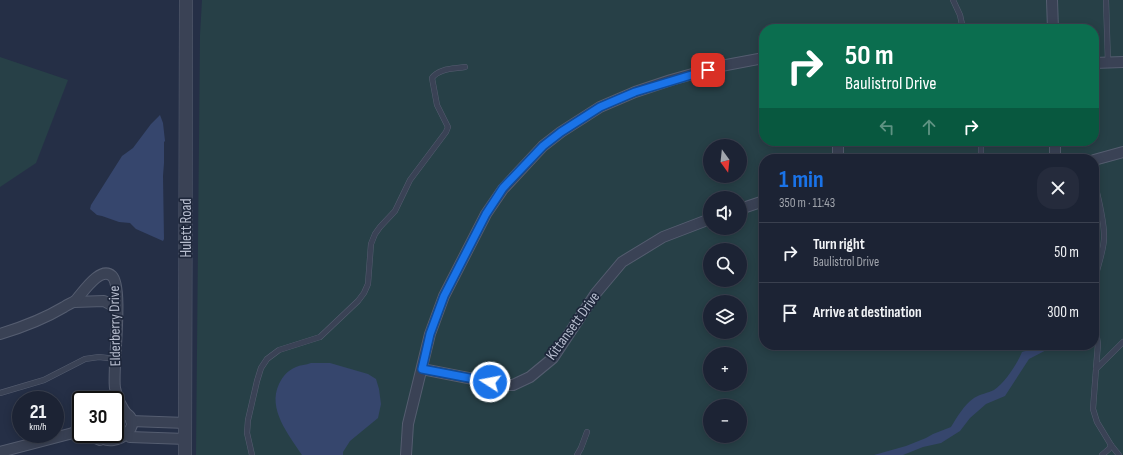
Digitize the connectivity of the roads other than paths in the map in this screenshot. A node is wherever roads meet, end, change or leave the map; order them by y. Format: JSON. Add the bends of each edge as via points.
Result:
{"nodes":[{"id":1,"x":186,"y":0,"type":"edge"},
{"id":2,"x":953,"y":0,"type":"edge"},
{"id":3,"x":1052,"y":0,"type":"edge"},
{"id":4,"x":1106,"y":0,"type":"edge"},
{"id":5,"x":962,"y":24,"type":"edge"},
{"id":6,"x":1053,"y":24,"type":"edge"},
{"id":7,"x":759,"y":59,"type":"edge"},
{"id":8,"x":1123,"y":62,"type":"edge"},
{"id":9,"x":1099,"y":63,"type":"edge"},
{"id":10,"x":1108,"y":63,"type":"junction"},
{"id":11,"x":465,"y":67,"type":"dead end"},
{"id":12,"x":1123,"y":152,"type":"edge"},
{"id":13,"x":1099,"y":159,"type":"edge"},
{"id":14,"x":759,"y":203,"type":"edge"},
{"id":15,"x":747,"y":207,"type":"edge"},
{"id":16,"x":1099,"y":208,"type":"edge"},
{"id":17,"x":703,"y":222,"type":"edge"},
{"id":18,"x":1099,"y":262,"type":"edge"},
{"id":19,"x":74,"y":302,"type":"junction"},
{"id":20,"x":117,"y":308,"type":"junction"},
{"id":21,"x":0,"y":334,"type":"edge"},
{"id":22,"x":1123,"y":342,"type":"edge"},
{"id":23,"x":1098,"y":350,"type":"edge"},
{"id":24,"x":116,"y":359,"type":"junction"},
{"id":25,"x":422,"y":369,"type":"junction"},
{"id":26,"x":1096,"y":369,"type":"junction"},
{"id":27,"x":115,"y":388,"type":"junction"},
{"id":28,"x":114,"y":391,"type":"edge"},
{"id":29,"x":0,"y":393,"type":"edge"},
{"id":30,"x":124,"y":412,"type":"edge"},
{"id":31,"x":129,"y":419,"type":"junction"},
{"id":32,"x":186,"y":423,"type":"junction"},
{"id":33,"x":72,"y":432,"type":"edge"},
{"id":34,"x":587,"y":432,"type":"dead end"},
{"id":35,"x":130,"y":437,"type":"junction"},
{"id":36,"x":186,"y":439,"type":"junction"},
{"id":37,"x":104,"y":443,"type":"edge"},
{"id":38,"x":1111,"y":445,"type":"junction"},
{"id":39,"x":0,"y":452,"type":"edge"},
{"id":40,"x":185,"y":455,"type":"edge"},
{"id":41,"x":252,"y":455,"type":"edge"},
{"id":42,"x":406,"y":455,"type":"edge"},
{"id":43,"x":577,"y":455,"type":"edge"},
{"id":44,"x":1102,"y":455,"type":"edge"},
{"id":45,"x":1119,"y":455,"type":"edge"}],
"edges":[{"from":1,"to":32,"type":"street","name":"Hulett Road"},
{"from":2,"to":5,"type":"lane"},
{"from":3,"to":6,"type":"street"},
{"from":4,"to":10,"type":"lane"},
{"from":7,"to":25,"type":"street","via":[[721,66],[635,92],[600,107],[543,146],[503,188],[486,214],[444,296],[430,334]]},
{"from":8,"to":10,"type":"street"},
{"from":9,"to":10,"type":"street"},
{"from":11,"to":41,"type":"lane","via":[[441,71],[432,78],[437,105],[448,127],[410,180],[395,211],[375,234],[370,254],[368,284],[364,293],[320,337],[279,350],[261,368],[248,420],[247,433]]},
{"from":12,"to":13,"type":"street"},
{"from":14,"to":15,"type":"street"},
{"from":16,"to":18,"type":"lane","via":[[1104,237]]},
{"from":17,"to":25,"type":"street","name":"Kittansett Drive","via":[[664,237],[622,262],[596,293],[553,358],[530,377],[504,385]]},
{"from":19,"to":20,"type":"street","via":[[104,301]]},
{"from":19,"to":20,"type":"street","name":"Elderberry Drive","via":[[86,287],[100,276],[108,274],[115,281]]},
{"from":19,"to":21,"type":"street","name":"Elderberry Drive","via":[[27,326]]},
{"from":20,"to":24,"type":"street","name":"Elderberry Drive"},
{"from":22,"to":26,"type":"lane"},
{"from":23,"to":26,"type":"lane"},
{"from":24,"to":27,"type":"street","name":"Elderberry Drive"},
{"from":24,"to":29,"type":"lane","via":[[85,359],[44,380]]},
{"from":25,"to":42,"type":"street","via":[[408,424]]},
{"from":26,"to":38,"type":"lane","via":[[1093,409],[1097,422]]},
{"from":27,"to":28,"type":"street","name":"Elderberry Drive"},
{"from":27,"to":31,"type":"street","name":"Elderberry Drive"},
{"from":30,"to":31,"type":"street"},
{"from":31,"to":32,"type":"street"},
{"from":31,"to":35,"type":"street","via":[[132,432]]},
{"from":32,"to":36,"type":"street","name":"Hulett Road"},
{"from":33,"to":39,"type":"street"},
{"from":34,"to":43,"type":"lane"},
{"from":35,"to":36,"type":"street"},
{"from":35,"to":37,"type":"street","via":[[120,447]]},
{"from":36,"to":40,"type":"street","name":"Hulett Road"},
{"from":38,"to":44,"type":"lane"},
{"from":38,"to":45,"type":"lane"}]}
